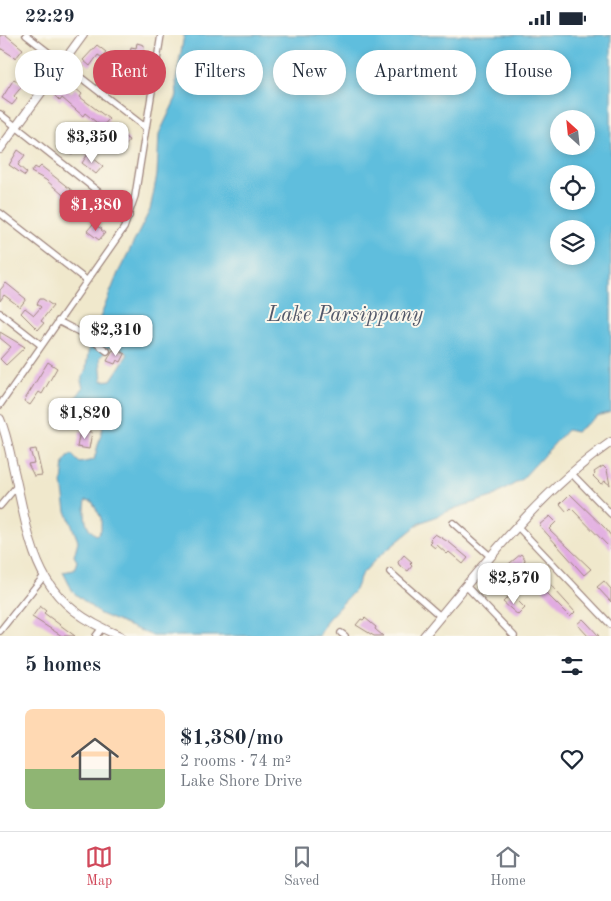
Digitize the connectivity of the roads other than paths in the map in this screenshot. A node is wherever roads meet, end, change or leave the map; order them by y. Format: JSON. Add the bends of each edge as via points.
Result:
{"nodes":[{"id":1,"x":26,"y":35,"type":"edge"},
{"id":2,"x":84,"y":35,"type":"edge"},
{"id":3,"x":161,"y":35,"type":"edge"},
{"id":4,"x":45,"y":50,"type":"edge"},
{"id":5,"x":72,"y":50,"type":"edge"},
{"id":6,"x":83,"y":79,"type":"edge"},
{"id":7,"x":39,"y":95,"type":"edge"},
{"id":8,"x":0,"y":114,"type":"edge"},
{"id":9,"x":16,"y":126,"type":"junction"},
{"id":10,"x":146,"y":128,"type":"junction"},
{"id":11,"x":0,"y":149,"type":"edge"},
{"id":12,"x":0,"y":213,"type":"edge"},
{"id":13,"x":129,"y":216,"type":"junction"},
{"id":14,"x":86,"y":280,"type":"junction"},
{"id":15,"x":0,"y":313,"type":"edge"},
{"id":16,"x":58,"y":321,"type":"junction"},
{"id":17,"x":41,"y":345,"type":"junction"},
{"id":18,"x":107,"y":351,"type":"dead end"},
{"id":19,"x":0,"y":405,"type":"edge"},
{"id":20,"x":0,"y":419,"type":"edge"},
{"id":21,"x":611,"y":442,"type":"edge"},
{"id":22,"x":571,"y":473,"type":"junction"},
{"id":23,"x":18,"y":486,"type":"junction"},
{"id":24,"x":0,"y":506,"type":"edge"},
{"id":25,"x":611,"y":514,"type":"edge"},
{"id":26,"x":453,"y":523,"type":"dead end"},
{"id":27,"x":517,"y":526,"type":"junction"},
{"id":28,"x":491,"y":557,"type":"junction"},
{"id":29,"x":390,"y":572,"type":"dead end"},
{"id":30,"x":44,"y":576,"type":"junction"},
{"id":31,"x":466,"y":586,"type":"junction"},
{"id":32,"x":440,"y":616,"type":"junction"},
{"id":33,"x":611,"y":625,"type":"edge"},
{"id":34,"x":102,"y":628,"type":"junction"},
{"id":35,"x":0,"y":631,"type":"edge"},
{"id":36,"x":96,"y":636,"type":"edge"},
{"id":37,"x":120,"y":636,"type":"edge"},
{"id":38,"x":424,"y":636,"type":"edge"},
{"id":39,"x":514,"y":636,"type":"edge"}],
"edges":[{"from":1,"to":4,"type":"street"},
{"from":2,"to":5,"type":"street"},
{"from":3,"to":10,"type":"street"},
{"from":6,"to":10,"type":"street"},
{"from":7,"to":9,"type":"street"},
{"from":8,"to":9,"type":"street"},
{"from":9,"to":11,"type":"street"},
{"from":9,"to":13,"type":"street"},
{"from":10,"to":13,"type":"street"},
{"from":12,"to":14,"type":"street"},
{"from":13,"to":14,"type":"street"},
{"from":14,"to":16,"type":"street"},
{"from":15,"to":17,"type":"street"},
{"from":16,"to":17,"type":"street"},
{"from":16,"to":18,"type":"street","via":[[86,335]]},
{"from":17,"to":19,"type":"street"},
{"from":20,"to":23,"type":"street"},
{"from":21,"to":22,"type":"street"},
{"from":22,"to":25,"type":"street"},
{"from":22,"to":27,"type":"street"},
{"from":23,"to":24,"type":"street"},
{"from":23,"to":30,"type":"street","via":[[34,553]]},
{"from":26,"to":28,"type":"street"},
{"from":27,"to":28,"type":"street"},
{"from":27,"to":33,"type":"street"},
{"from":28,"to":31,"type":"street"},
{"from":29,"to":32,"type":"street"},
{"from":30,"to":34,"type":"street","via":[[68,607]]},
{"from":30,"to":35,"type":"street"},
{"from":31,"to":32,"type":"street"},
{"from":31,"to":39,"type":"street"},
{"from":32,"to":38,"type":"street"},
{"from":34,"to":36,"type":"street"},
{"from":34,"to":37,"type":"street"}]}
